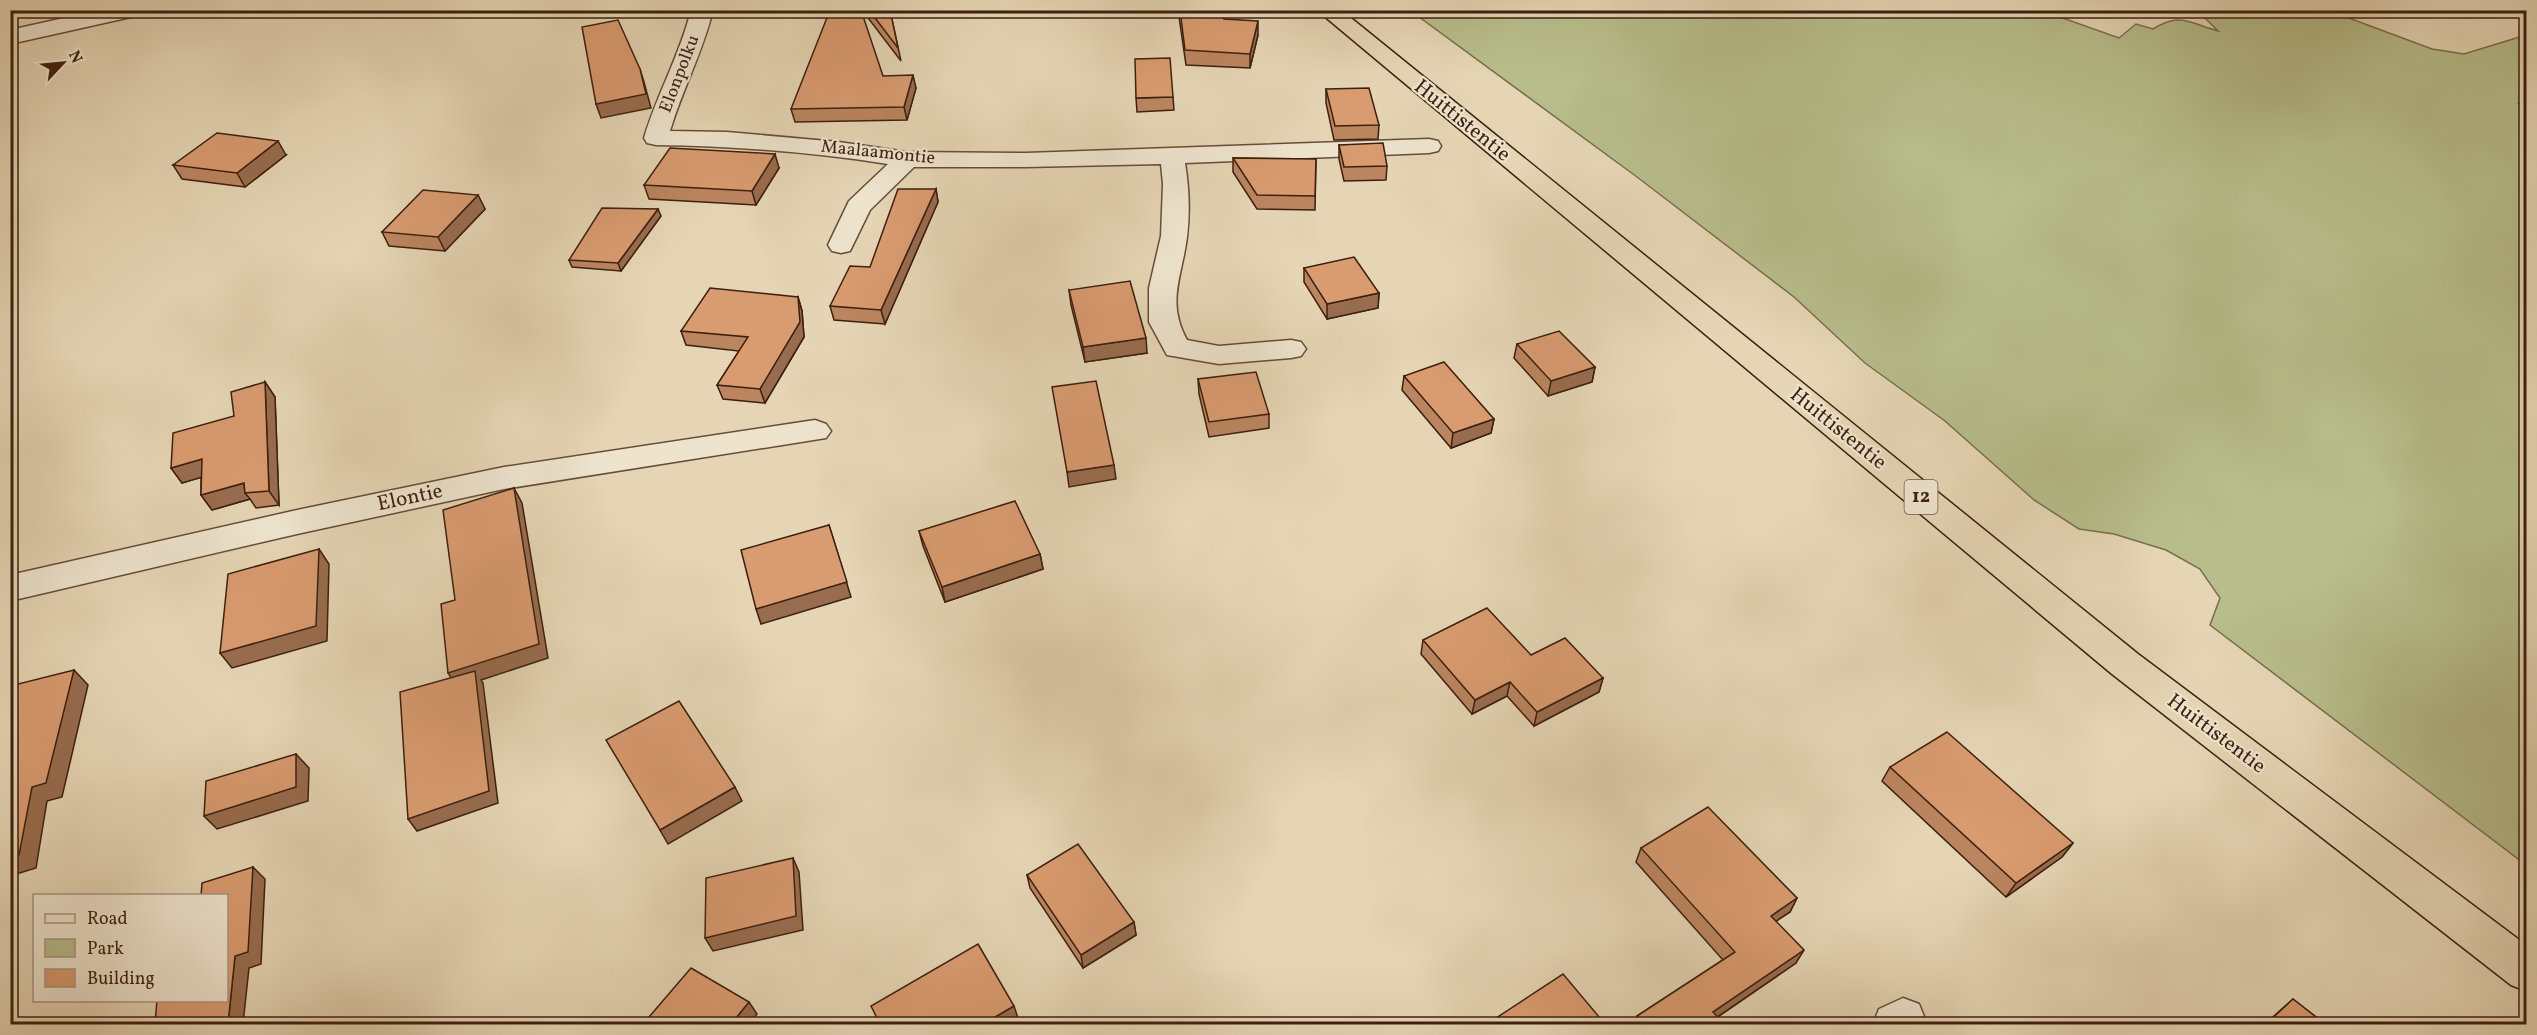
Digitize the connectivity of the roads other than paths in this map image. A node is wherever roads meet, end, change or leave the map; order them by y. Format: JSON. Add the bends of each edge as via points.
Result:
{"nodes":[{"id":1,"x":132,"y":10,"type":"edge"},
{"id":2,"x":702,"y":10,"type":"edge"},
{"id":3,"x":1327,"y":10,"type":"edge"},
{"id":4,"x":10,"y":37,"type":"edge"},
{"id":5,"x":656,"y":138,"type":"joint"},
{"id":6,"x":1429,"y":146,"type":"dead end"},
{"id":7,"x":1172,"y":156,"type":"junction"},
{"id":8,"x":907,"y":159,"type":"junction"},
{"id":9,"x":841,"y":245,"type":"dead end"},
{"id":10,"x":1291,"y":349,"type":"dead end"},
{"id":11,"x":814,"y":431,"type":"dead end"},
{"id":12,"x":10,"y":588,"type":"edge"},
{"id":13,"x":2526,"y":971,"type":"edge"}],
"edges":[{"from":1,"to":4,"type":"street"},
{"from":2,"to":5,"type":"street","name":"Elonpolku","via":[[695,39],[667,101]]},
{"from":3,"to":13,"type":"highway","name":"Huittistentie","number":"12","via":[[2125,664]]},
{"from":5,"to":8,"type":"street","name":"Maalaamontie","via":[[727,139]]},
{"from":6,"to":7,"type":"street","name":"Maalaamontie"},
{"from":7,"to":8,"type":"street","name":"Maalaamontie"},
{"from":7,"to":10,"type":"street","via":[[1176,184],[1174,236],[1163,288],[1163,322],[1177,348],[1219,356]]},
{"from":8,"to":9,"type":"street","via":[[858,207]]},
{"from":11,"to":12,"type":"street","name":"Elontie","via":[[504,478]]}]}
